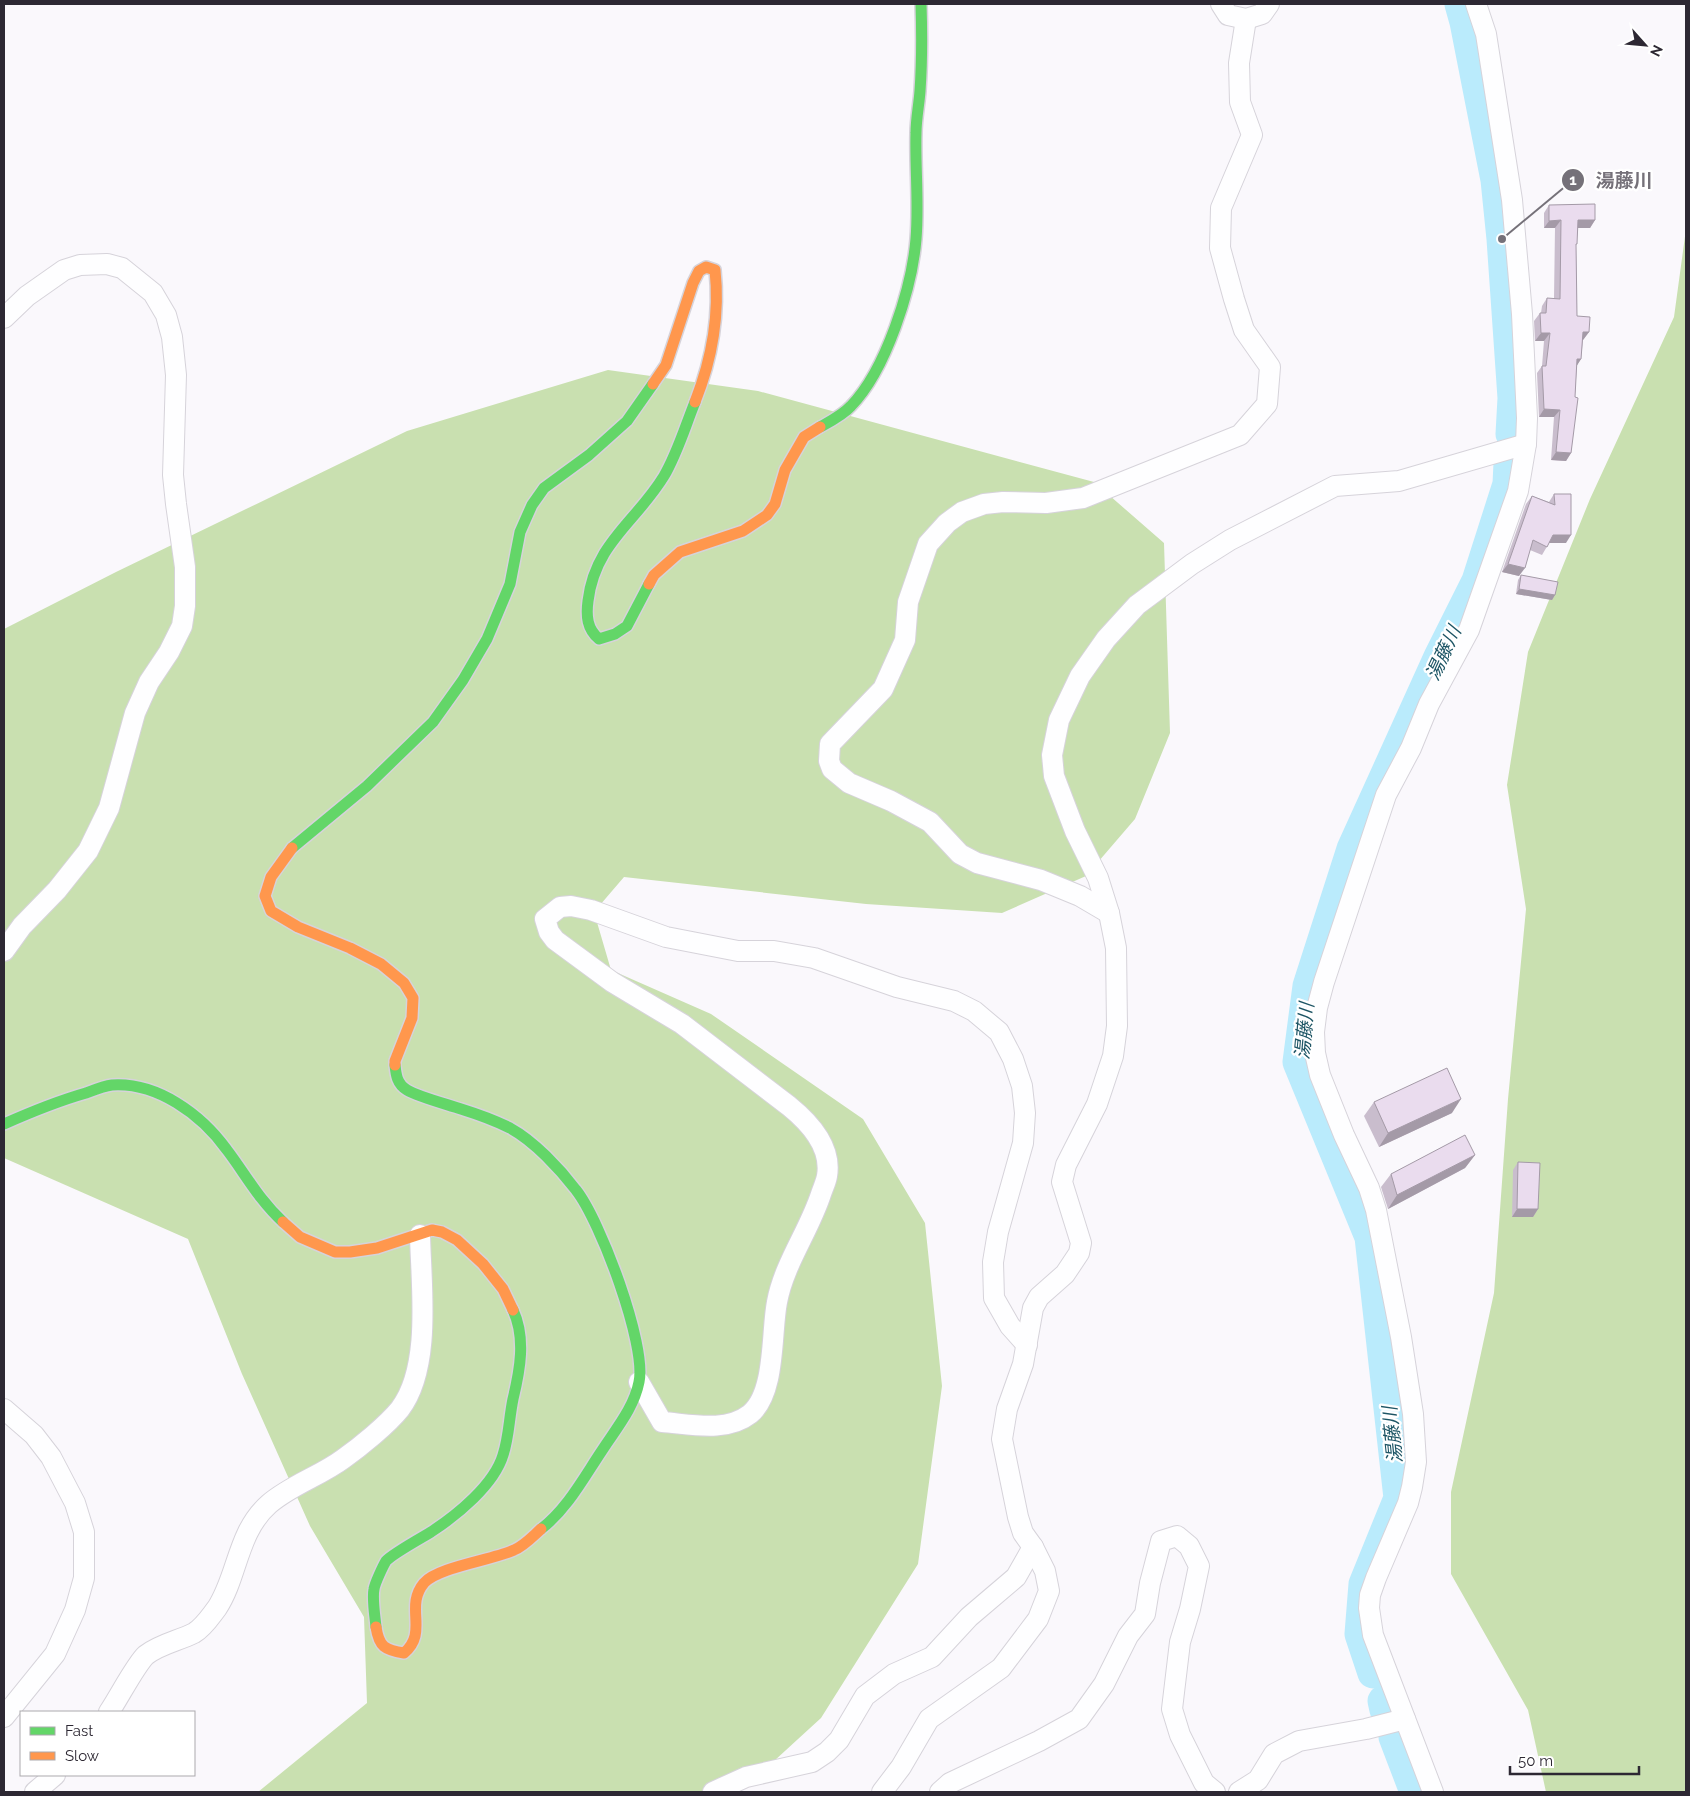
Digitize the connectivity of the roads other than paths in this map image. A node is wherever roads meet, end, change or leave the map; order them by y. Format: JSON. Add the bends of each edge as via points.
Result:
{"nodes":[{"id":1,"x":921,"y":4,"type":"edge"},
{"id":2,"x":1221,"y":4,"type":"edge"},
{"id":3,"x":1269,"y":4,"type":"edge"},
{"id":4,"x":1476,"y":4,"type":"edge"},
{"id":5,"x":1246,"y":19,"type":"junction"},
{"id":6,"x":4,"y":318,"type":"edge"},
{"id":7,"x":1526,"y":444,"type":"junction"},
{"id":8,"x":1109,"y":913,"type":"junction"},
{"id":9,"x":4,"y":951,"type":"edge"},
{"id":10,"x":4,"y":1124,"type":"edge"},
{"id":11,"x":420,"y":1235,"type":"junction"},
{"id":12,"x":1026,"y":1345,"type":"junction"},
{"id":13,"x":639,"y":1382,"type":"junction"},
{"id":14,"x":4,"y":1409,"type":"edge"},
{"id":15,"x":1033,"y":1547,"type":"junction"},
{"id":16,"x":110,"y":1711,"type":"edge"},
{"id":17,"x":4,"y":1718,"type":"edge"},
{"id":18,"x":1405,"y":1719,"type":"junction"},
{"id":19,"x":54,"y":1776,"type":"edge"},
{"id":20,"x":35,"y":1792,"type":"edge"},
{"id":21,"x":713,"y":1792,"type":"edge"},
{"id":22,"x":882,"y":1792,"type":"edge"},
{"id":23,"x":940,"y":1792,"type":"edge"},
{"id":24,"x":1215,"y":1792,"type":"edge"},
{"id":25,"x":1239,"y":1792,"type":"edge"},
{"id":26,"x":1432,"y":1792,"type":"edge"}],
"edges":[{"from":1,"to":13,"type":"street","via":[[916,239],[907,292],[892,334],[868,384],[851,406],[804,437],[786,470],[775,504],[767,515],[743,531],[680,552],[654,575],[626,626],[600,639],[594,636],[587,621],[587,607],[595,571],[608,545],[660,483],[699,394],[716,328],[718,286],[715,270],[706,267],[699,271],[666,365],[627,421],[589,455],[544,488],[532,505],[520,532],[510,584],[487,638],[464,680],[433,722],[367,786],[289,851],[271,877],[265,896],[271,911],[298,927],[381,964],[404,982],[413,998],[412,1018],[395,1061],[396,1080],[406,1090],[511,1129],[540,1151],[577,1191],[600,1233],[628,1310],[640,1360]]},
{"from":2,"to":5,"type":"street","via":[[1228,14]]},
{"from":3,"to":5,"type":"street","via":[[1262,14]]},
{"from":4,"to":7,"type":"street","via":[[1486,34],[1512,200],[1522,314]]},
{"from":5,"to":8,"type":"street","via":[[1239,63],[1240,102],[1252,135],[1221,208],[1220,248],[1244,330],[1270,367],[1267,404],[1240,435],[1083,498],[1046,503],[984,504],[962,512],[947,523],[928,544],[908,602],[905,640],[882,690],[830,744],[828,761],[832,769],[849,783],[930,822],[960,854],[977,863],[1041,880],[1080,896]]},
{"from":6,"to":9,"type":"street","via":[[27,296],[64,270],[80,265],[107,264],[122,268],[153,293],[166,315],[176,375],[173,475],[185,567],[185,606],[182,626],[174,643],[134,713],[109,808],[88,851]]},
{"from":7,"to":8,"type":"street","via":[[1399,481],[1335,486],[1230,540],[1192,564],[1137,605],[1106,639],[1080,676],[1059,720],[1052,755],[1054,776],[1075,831],[1098,878]]},
{"from":7,"to":18,"type":"street","via":[[1518,491],[1469,630],[1386,795],[1324,982],[1314,1032],[1320,1075],[1376,1210],[1413,1414],[1416,1462],[1412,1487],[1376,1578],[1369,1608],[1373,1636]]},
{"from":8,"to":12,"type":"street","via":[[1116,948],[1118,1026],[1113,1056],[1097,1104],[1066,1165],[1062,1182],[1081,1243],[1079,1253],[1065,1274],[1038,1297]]},
{"from":10,"to":11,"type":"street","via":[[52,1103],[110,1085],[146,1088],[180,1105],[208,1128],[227,1149],[251,1186],[300,1237],[335,1252],[350,1252]]},
{"from":11,"to":13,"type":"street","via":[[432,1230],[457,1240],[483,1264],[503,1289],[516,1317],[521,1340],[519,1375],[503,1457],[491,1479],[440,1526],[387,1560],[374,1589],[376,1630],[382,1646],[389,1652],[404,1653],[411,1647],[416,1635],[415,1598],[425,1582],[437,1574],[516,1550],[553,1520],[629,1409]]},
{"from":11,"to":16,"type":"street","via":[[421,1351],[410,1391],[400,1409],[342,1460],[268,1504],[253,1523],[219,1605],[205,1624],[144,1657]]},
{"from":12,"to":13,"type":"street","via":[[1010,1326],[994,1298],[998,1232],[1023,1143],[1025,1113],[1022,1086],[999,1032],[974,1011],[954,1001],[897,987],[814,958],[774,951],[738,951],[675,938],[591,910],[560,907],[545,919],[555,940],[612,982],[682,1024],[789,1106],[806,1120],[820,1140],[827,1158],[827,1176],[816,1209],[782,1281],[776,1304],[772,1363],[762,1398],[751,1413],[717,1427],[662,1422]]},
{"from":12,"to":15,"type":"street","via":[[1007,1409],[1002,1439],[1018,1517]]},
{"from":14,"to":17,"type":"street","via":[[34,1436],[51,1457],[75,1503],[84,1532],[84,1578],[75,1610],[55,1654]]},
{"from":15,"to":21,"type":"street","via":[[1016,1578],[969,1617],[932,1657],[894,1674],[865,1696],[839,1740],[827,1752],[812,1762],[746,1777]]},
{"from":15,"to":22,"type":"street","via":[[1049,1591],[1038,1619],[1001,1668],[930,1719],[902,1767]]},
{"from":18,"to":25,"type":"street","via":[[1299,1741],[1274,1754],[1258,1780]]},
{"from":18,"to":26,"type":"street"},
{"from":19,"to":20,"type":"street"},
{"from":23,"to":24,"type":"street","via":[[950,1783],[1079,1719],[1104,1684],[1128,1636],[1145,1614],[1161,1542],[1176,1536],[1189,1546],[1199,1566],[1180,1642],[1172,1709],[1180,1735],[1204,1783]]}]}
